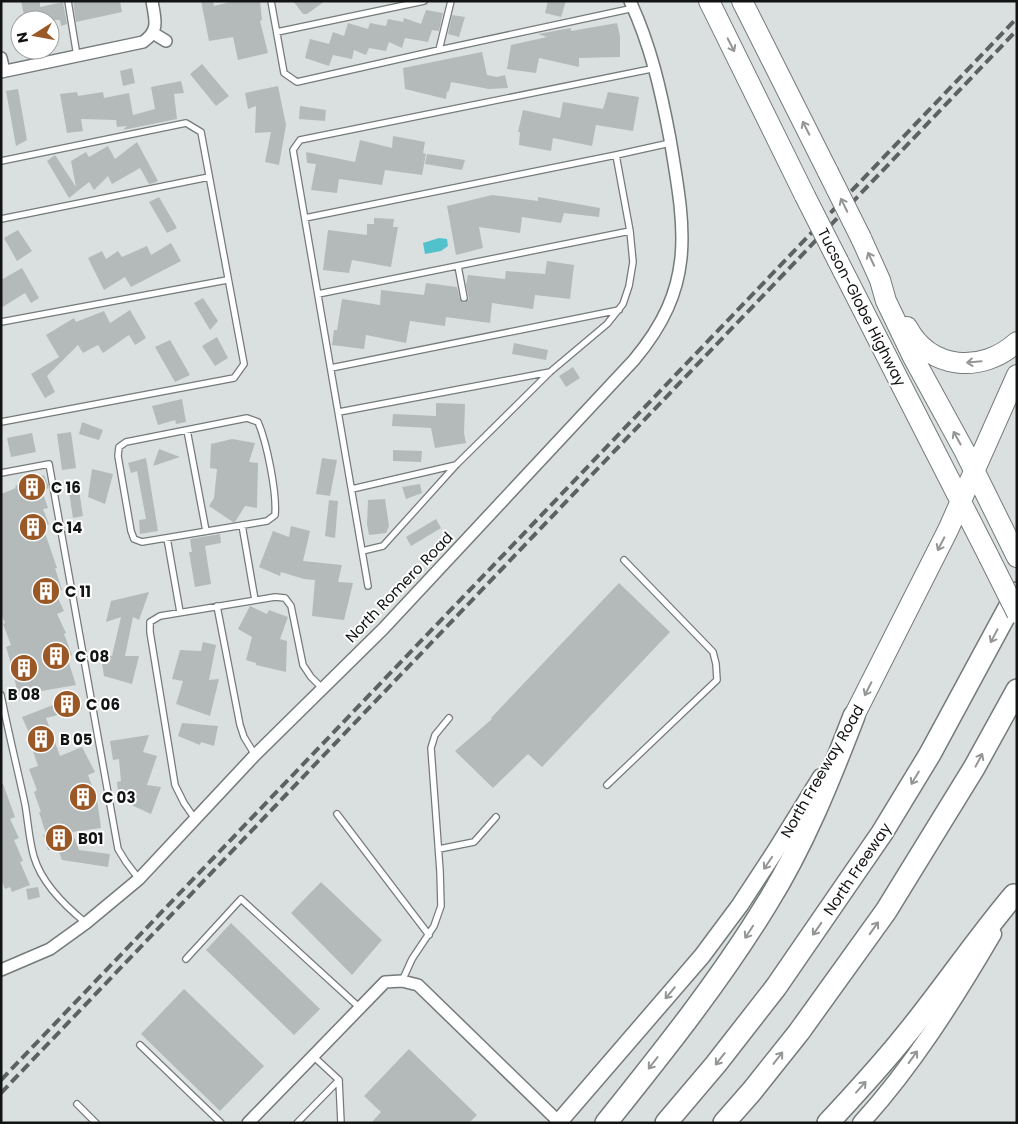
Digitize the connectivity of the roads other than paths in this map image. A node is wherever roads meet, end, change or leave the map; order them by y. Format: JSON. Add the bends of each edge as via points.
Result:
{"nodes":[{"id":1,"x":68,"y":1,"type":"edge"},
{"id":2,"x":152,"y":1,"type":"edge"},
{"id":3,"x":271,"y":1,"type":"edge"},
{"id":4,"x":424,"y":1,"type":"edge"},
{"id":5,"x":451,"y":1,"type":"edge"},
{"id":6,"x":709,"y":1,"type":"edge"},
{"id":7,"x":742,"y":1,"type":"edge"},
{"id":8,"x":632,"y":5,"type":"edge"},
{"id":9,"x":277,"y":32,"type":"junction"},
{"id":10,"x":153,"y":33,"type":"junction"},
{"id":11,"x":166,"y":41,"type":"dead end"},
{"id":12,"x":439,"y":50,"type":"junction"},
{"id":13,"x":77,"y":56,"type":"junction"},
{"id":14,"x":1,"y":58,"type":"edge"},
{"id":15,"x":656,"y":68,"type":"junction"},
{"id":16,"x":2,"y":71,"type":"edge"},
{"id":17,"x":670,"y":143,"type":"junction"},
{"id":18,"x":616,"y":156,"type":"junction"},
{"id":19,"x":1,"y":161,"type":"edge"},
{"id":20,"x":209,"y":177,"type":"junction"},
{"id":21,"x":305,"y":218,"type":"junction"},
{"id":22,"x":1,"y":219,"type":"edge"},
{"id":23,"x":630,"y":231,"type":"junction"},
{"id":24,"x":458,"y":266,"type":"junction"},
{"id":25,"x":228,"y":280,"type":"junction"},
{"id":26,"x":880,"y":280,"type":"junction"},
{"id":27,"x":318,"y":294,"type":"junction"},
{"id":28,"x":464,"y":298,"type":"dead end"},
{"id":29,"x":619,"y":310,"type":"junction"},
{"id":30,"x":1,"y":322,"type":"edge"},
{"id":31,"x":1017,"y":342,"type":"edge"},
{"id":32,"x":331,"y":368,"type":"junction"},
{"id":33,"x":550,"y":372,"type":"junction"},
{"id":34,"x":1017,"y":375,"type":"edge"},
{"id":35,"x":339,"y":412,"type":"junction"},
{"id":36,"x":1,"y":422,"type":"edge"},
{"id":37,"x":187,"y":430,"type":"junction"},
{"id":38,"x":456,"y":465,"type":"junction"},
{"id":39,"x":974,"y":471,"type":"junction"},
{"id":40,"x":1,"y":473,"type":"edge"},
{"id":41,"x":352,"y":489,"type":"junction"},
{"id":42,"x":961,"y":500,"type":"junction"},
{"id":43,"x":242,"y":525,"type":"junction"},
{"id":44,"x":206,"y":531,"type":"junction"},
{"id":45,"x":167,"y":538,"type":"junction"},
{"id":46,"x":362,"y":551,"type":"junction"},
{"id":47,"x":1017,"y":557,"type":"edge"},
{"id":48,"x":624,"y":560,"type":"dead end"},
{"id":49,"x":368,"y":586,"type":"dead end"},
{"id":50,"x":1017,"y":593,"type":"edge"},
{"id":51,"x":255,"y":600,"type":"junction"},
{"id":52,"x":217,"y":606,"type":"junction"},
{"id":53,"x":180,"y":612,"type":"junction"},
{"id":54,"x":1017,"y":613,"type":"edge"},
{"id":55,"x":322,"y":688,"type":"junction"},
{"id":56,"x":1017,"y":690,"type":"edge"},
{"id":57,"x":1,"y":695,"type":"edge"},
{"id":58,"x":854,"y":716,"type":"junction"},
{"id":59,"x":449,"y":718,"type":"dead end"},
{"id":60,"x":255,"y":755,"type":"junction"},
{"id":61,"x":607,"y":785,"type":"dead end"},
{"id":62,"x":337,"y":814,"type":"dead end"},
{"id":63,"x":496,"y":817,"type":"dead end"},
{"id":64,"x":196,"y":819,"type":"junction"},
{"id":65,"x":438,"y":849,"type":"junction"},
{"id":66,"x":139,"y":879,"type":"junction"},
{"id":67,"x":1015,"y":892,"type":"edge"},
{"id":68,"x":86,"y":923,"type":"junction"},
{"id":69,"x":429,"y":935,"type":"junction"},
{"id":70,"x":186,"y":959,"type":"dead end"},
{"id":71,"x":2,"y":967,"type":"edge"},
{"id":72,"x":402,"y":981,"type":"junction"},
{"id":73,"x":360,"y":1008,"type":"junction"},
{"id":74,"x":140,"y":1045,"type":"dead end"},
{"id":75,"x":313,"y":1056,"type":"junction"},
{"id":76,"x":339,"y":1080,"type":"junction"},
{"id":77,"x":76,"y":1104,"type":"dead end"},
{"id":78,"x":558,"y":1122,"type":"edge"},
{"id":79,"x":96,"y":1123,"type":"edge"},
{"id":80,"x":221,"y":1123,"type":"edge"},
{"id":81,"x":248,"y":1123,"type":"edge"},
{"id":82,"x":297,"y":1123,"type":"edge"},
{"id":83,"x":341,"y":1123,"type":"edge"},
{"id":84,"x":606,"y":1123,"type":"edge"},
{"id":85,"x":666,"y":1123,"type":"edge"},
{"id":86,"x":724,"y":1123,"type":"edge"},
{"id":87,"x":828,"y":1123,"type":"edge"},
{"id":88,"x":861,"y":1123,"type":"edge"}],
"edges":[{"from":1,"to":13,"type":"lane"},
{"from":2,"to":10,"type":"street","via":[[156,23]]},
{"from":3,"to":9,"type":"lane"},
{"from":4,"to":9,"type":"lane"},
{"from":5,"to":12,"type":"lane"},
{"from":6,"to":42,"type":"highway","name":"Tucson-Globe Highway","one_way":true,"bridge":true},
{"from":26,"to":7,"type":"highway","name":"Tucson-Globe Highway","one_way":true,"bridge":true},
{"from":8,"to":12,"type":"lane"},
{"from":8,"to":15,"type":"street","name":"North Romero Road"},
{"from":9,"to":12,"type":"lane","via":[[284,72],[297,82]]},
{"from":10,"to":11,"type":"street"},
{"from":10,"to":13,"type":"street","via":[[143,42]]},
{"from":13,"to":16,"type":"street"},
{"from":14,"to":16,"type":"street"},
{"from":15,"to":17,"type":"street","name":"North Romero Road"},
{"from":15,"to":21,"type":"lane","via":[[300,140],[293,150]]},
{"from":17,"to":18,"type":"lane"},
{"from":17,"to":55,"type":"street","name":"North Romero Road","via":[[681,208],[683,248],[673,294],[652,337],[390,621]]},
{"from":18,"to":21,"type":"lane"},
{"from":18,"to":23,"type":"lane"},
{"from":19,"to":20,"type":"lane","via":[[186,123],[201,132]]},
{"from":20,"to":22,"type":"lane"},
{"from":20,"to":25,"type":"lane"},
{"from":21,"to":27,"type":"lane"},
{"from":23,"to":24,"type":"lane"},
{"from":23,"to":29,"type":"lane","via":[[632,262],[629,286]]},
{"from":24,"to":27,"type":"lane"},
{"from":24,"to":28,"type":"lane"},
{"from":25,"to":30,"type":"lane"},
{"from":25,"to":36,"type":"lane","via":[[244,364],[234,378]]},
{"from":31,"to":26,"type":"highway","one_way":true,"via":[[1000,355],[977,363],[957,363],[939,357],[915,338],[891,292]]},
{"from":39,"to":26,"type":"highway","name":"Tucson-Globe Highway","one_way":true,"via":[[913,357],[886,301]]},
{"from":27,"to":32,"type":"lane"},
{"from":29,"to":32,"type":"lane"},
{"from":29,"to":33,"type":"lane","via":[[608,324]]},
{"from":32,"to":35,"type":"lane"},
{"from":33,"to":35,"type":"lane"},
{"from":33,"to":38,"type":"lane"},
{"from":34,"to":39,"type":"highway","name":"North Freeway Road"},
{"from":35,"to":41,"type":"lane"},
{"from":37,"to":43,"type":"lane","via":[[247,418],[258,422],[276,502],[275,515],[267,521]]},
{"from":37,"to":44,"type":"lane"},
{"from":37,"to":45,"type":"lane","via":[[126,442],[119,448],[134,539],[142,542]]},
{"from":38,"to":41,"type":"lane"},
{"from":38,"to":46,"type":"lane","via":[[383,546]]},
{"from":39,"to":42,"type":"highway","name":"North Freeway Road"},
{"from":39,"to":47,"type":"highway","name":"Tucson-Globe Highway"},
{"from":40,"to":66,"type":"lane","via":[[49,464],[118,849]]},
{"from":41,"to":46,"type":"lane"},
{"from":42,"to":54,"type":"highway","name":"Tucson-Globe Highway","bridge":true},
{"from":42,"to":58,"type":"highway","name":"North Freeway Road","one_way":true},
{"from":43,"to":44,"type":"lane"},
{"from":43,"to":51,"type":"lane"},
{"from":44,"to":45,"type":"lane"},
{"from":45,"to":53,"type":"lane"},
{"from":46,"to":49,"type":"lane"},
{"from":48,"to":61,"type":"lane","via":[[713,652],[717,680]]},
{"from":50,"to":85,"type":"highway","name":"North Freeway","one_way":true,"via":[[930,754],[882,833],[776,987]]},
{"from":51,"to":52,"type":"lane"},
{"from":51,"to":55,"type":"lane","via":[[285,598],[291,606],[304,665]]},
{"from":52,"to":53,"type":"lane"},
{"from":52,"to":60,"type":"lane","via":[[240,725]]},
{"from":53,"to":64,"type":"lane","via":[[160,616],[150,622],[150,632],[176,785]]},
{"from":55,"to":60,"type":"street","name":"North Romero Road"},
{"from":86,"to":56,"type":"highway","one_way":true,"via":[[798,1032],[886,911],[974,768]]},
{"from":57,"to":68,"type":"lane","via":[[34,858],[55,894]]},
{"from":58,"to":78,"type":"main road","name":"North Freeway Road","one_way":true,"via":[[817,785],[740,905],[702,956]]},
{"from":58,"to":84,"type":"highway","one_way":true,"via":[[815,814],[767,904],[700,1003]]},
{"from":59,"to":65,"type":"lane","via":[[435,734],[431,748]]},
{"from":60,"to":64,"type":"street","name":"North Romero Road"},
{"from":62,"to":69,"type":"lane"},
{"from":63,"to":65,"type":"lane","via":[[474,842]]},
{"from":64,"to":66,"type":"street","name":"North Romero Road"},
{"from":65,"to":69,"type":"lane","via":[[441,906]]},
{"from":66,"to":68,"type":"street","name":"North Romero Road"},
{"from":87,"to":67,"type":"highway","one_way":true,"via":[[905,1037]]},
{"from":88,"to":67,"type":"main road","one_way":true,"via":[[892,1086],[954,997]]},
{"from":68,"to":71,"type":"street","name":"North Romero Road","via":[[50,949]]},
{"from":69,"to":72,"type":"lane","via":[[412,959]]},
{"from":70,"to":73,"type":"lane","via":[[240,899]]},
{"from":72,"to":73,"type":"street","via":[[385,982]]},
{"from":72,"to":78,"type":"street","via":[[418,985]]},
{"from":73,"to":75,"type":"street"},
{"from":74,"to":80,"type":"lane"},
{"from":75,"to":76,"type":"lane"},
{"from":75,"to":81,"type":"street"},
{"from":76,"to":82,"type":"lane"},
{"from":76,"to":83,"type":"lane"},
{"from":77,"to":79,"type":"lane"}]}
